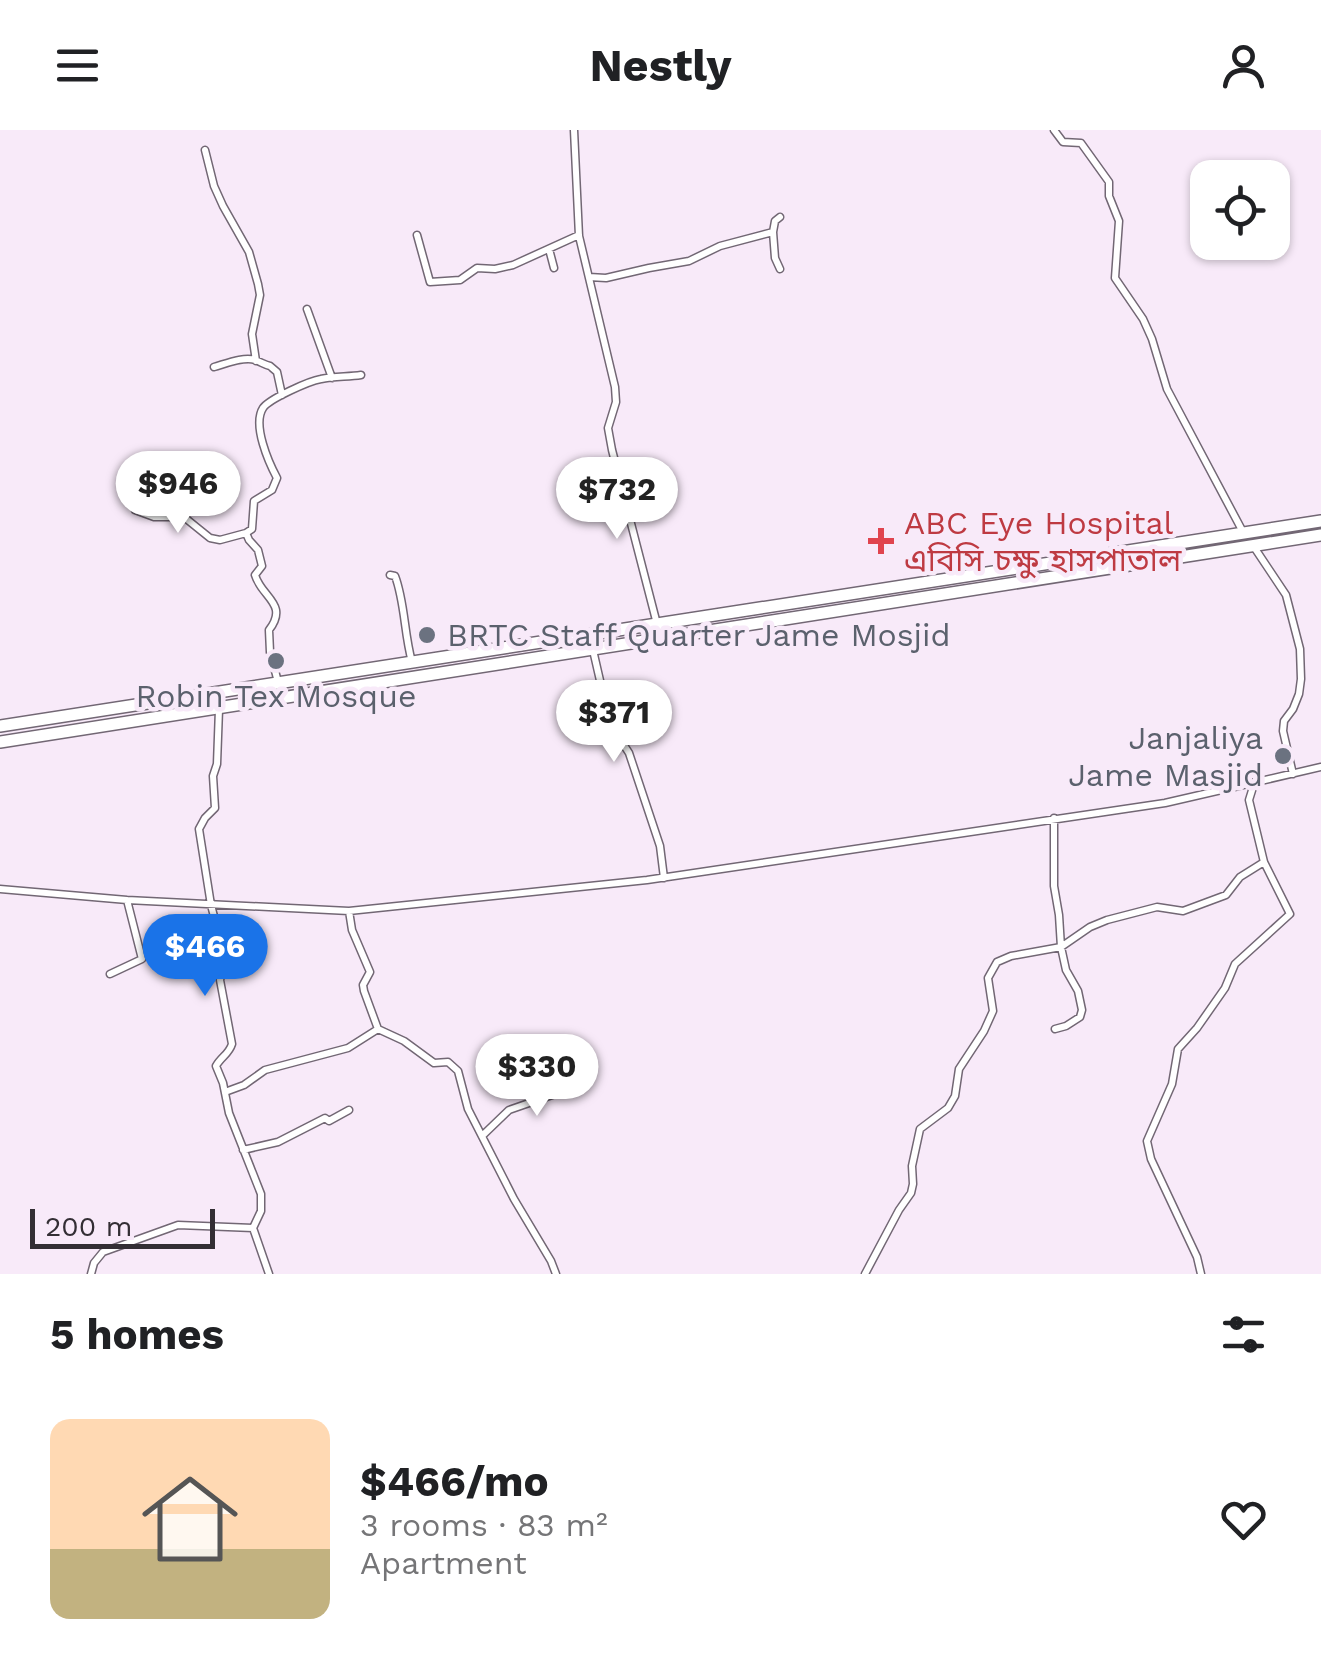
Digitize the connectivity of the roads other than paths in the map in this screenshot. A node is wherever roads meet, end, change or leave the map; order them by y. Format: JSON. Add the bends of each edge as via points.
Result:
{"nodes":[{"id":1,"x":574,"y":130,"type":"edge"},
{"id":2,"x":1054,"y":130,"type":"edge"},
{"id":3,"x":205,"y":150,"type":"dead end"},
{"id":4,"x":780,"y":217,"type":"dead end"},
{"id":5,"x":773,"y":232,"type":"junction"},
{"id":6,"x":418,"y":235,"type":"dead end"},
{"id":7,"x":579,"y":236,"type":"junction"},
{"id":8,"x":549,"y":249,"type":"junction"},
{"id":9,"x":554,"y":268,"type":"dead end"},
{"id":10,"x":780,"y":269,"type":"dead end"},
{"id":11,"x":588,"y":277,"type":"junction"},
{"id":12,"x":307,"y":309,"type":"dead end"},
{"id":13,"x":256,"y":360,"type":"junction"},
{"id":14,"x":214,"y":367,"type":"dead end"},
{"id":15,"x":361,"y":376,"type":"dead end"},
{"id":16,"x":332,"y":378,"type":"junction"},
{"id":17,"x":282,"y":396,"type":"junction"},
{"id":18,"x":132,"y":499,"type":"dead end"},
{"id":19,"x":1321,"y":521,"type":"edge"},
{"id":20,"x":246,"y":532,"type":"junction"},
{"id":21,"x":1244,"y":533,"type":"junction"},
{"id":22,"x":1321,"y":535,"type":"edge"},
{"id":23,"x":1254,"y":546,"type":"junction"},
{"id":24,"x":390,"y":575,"type":"dead end"},
{"id":25,"x":657,"y":624,"type":"junction"},
{"id":26,"x":593,"y":649,"type":"junction"},
{"id":27,"x":412,"y":662,"type":"junction"},
{"id":28,"x":278,"y":683,"type":"junction"},
{"id":29,"x":218,"y":708,"type":"junction"},
{"id":30,"x":0,"y":726,"type":"edge"},
{"id":31,"x":0,"y":742,"type":"edge"},
{"id":32,"x":1321,"y":767,"type":"edge"},
{"id":33,"x":1293,"y":774,"type":"junction"},
{"id":34,"x":1255,"y":783,"type":"junction"},
{"id":35,"x":1054,"y":818,"type":"junction"},
{"id":36,"x":1264,"y":862,"type":"junction"},
{"id":37,"x":664,"y":878,"type":"junction"},
{"id":38,"x":0,"y":889,"type":"edge"},
{"id":39,"x":127,"y":900,"type":"junction"},
{"id":40,"x":212,"y":905,"type":"junction"},
{"id":41,"x":348,"y":911,"type":"junction"},
{"id":42,"x":1061,"y":947,"type":"junction"},
{"id":43,"x":110,"y":974,"type":"dead end"},
{"id":44,"x":378,"y":1029,"type":"junction"},
{"id":45,"x":1055,"y":1029,"type":"dead end"},
{"id":46,"x":580,"y":1085,"type":"dead end"},
{"id":47,"x":225,"y":1092,"type":"junction"},
{"id":48,"x":349,"y":1110,"type":"dead end"},
{"id":49,"x":482,"y":1136,"type":"junction"},
{"id":50,"x":243,"y":1150,"type":"junction"},
{"id":51,"x":253,"y":1228,"type":"junction"},
{"id":52,"x":91,"y":1274,"type":"edge"},
{"id":53,"x":269,"y":1274,"type":"edge"},
{"id":54,"x":556,"y":1274,"type":"edge"},
{"id":55,"x":865,"y":1274,"type":"edge"},
{"id":56,"x":1201,"y":1274,"type":"edge"}],
"edges":[{"from":1,"to":7,"type":"street"},
{"from":2,"to":21,"type":"street","via":[[1063,142],[1081,143],[1109,182],[1119,221],[1116,278],[1143,319],[1167,389]]},
{"from":3,"to":13,"type":"street","via":[[258,284]]},
{"from":4,"to":5,"type":"street"},
{"from":5,"to":10,"type":"street"},
{"from":5,"to":11,"type":"street","via":[[689,261]]},
{"from":6,"to":8,"type":"street","via":[[430,282],[460,280],[476,268],[504,268]]},
{"from":7,"to":8,"type":"street"},
{"from":7,"to":11,"type":"street"},
{"from":8,"to":9,"type":"street"},
{"from":11,"to":25,"type":"street","via":[[615,386],[608,428],[612,450]]},
{"from":12,"to":16,"type":"street"},
{"from":13,"to":14,"type":"street"},
{"from":13,"to":17,"type":"street","via":[[276,368]]},
{"from":15,"to":16,"type":"street"},
{"from":16,"to":17,"type":"street"},
{"from":17,"to":20,"type":"street","via":[[264,406],[260,424],[276,484],[254,502],[252,529]]},
{"from":18,"to":20,"type":"street","via":[[135,510],[184,517],[210,538]]},
{"from":19,"to":21,"type":"highway"},
{"from":20,"to":28,"type":"street","via":[[261,560],[256,582],[276,608],[269,630]]},
{"from":21,"to":25,"type":"highway"},
{"from":22,"to":23,"type":"highway"},
{"from":23,"to":26,"type":"highway"},
{"from":23,"to":33,"type":"street","via":[[1286,594],[1300,649],[1298,694],[1283,731]]},
{"from":24,"to":27,"type":"street","via":[[399,587]]},
{"from":25,"to":27,"type":"highway"},
{"from":26,"to":29,"type":"highway"},
{"from":26,"to":37,"type":"street","via":[[608,711],[660,846]]},
{"from":27,"to":28,"type":"highway"},
{"from":28,"to":30,"type":"highway"},
{"from":29,"to":31,"type":"highway"},
{"from":29,"to":40,"type":"street","via":[[215,808],[199,830]]},
{"from":32,"to":33,"type":"street"},
{"from":33,"to":34,"type":"street"},
{"from":34,"to":35,"type":"street"},
{"from":34,"to":36,"type":"street","via":[[1249,800]]},
{"from":35,"to":37,"type":"street"},
{"from":35,"to":42,"type":"street"},
{"from":36,"to":42,"type":"street","via":[[1226,895],[1183,910],[1157,907],[1108,920]]},
{"from":36,"to":56,"type":"street","via":[[1290,914],[1235,964],[1225,988],[1178,1049],[1172,1084],[1147,1141]]},
{"from":37,"to":41,"type":"street"},
{"from":38,"to":39,"type":"street"},
{"from":39,"to":40,"type":"street"},
{"from":39,"to":43,"type":"street","via":[[142,959]]},
{"from":40,"to":41,"type":"street"},
{"from":40,"to":47,"type":"street","via":[[232,1044],[216,1066]]},
{"from":41,"to":44,"type":"street","via":[[370,972],[364,991]]},
{"from":42,"to":45,"type":"street","via":[[1082,1010]]},
{"from":42,"to":55,"type":"street","via":[[1011,956],[992,968],[993,1011],[959,1068],[948,1108],[920,1129],[911,1193]]},
{"from":44,"to":47,"type":"street","via":[[348,1048],[265,1070]]},
{"from":44,"to":49,"type":"street","via":[[434,1062],[453,1064]]},
{"from":46,"to":49,"type":"street","via":[[509,1110]]},
{"from":47,"to":50,"type":"street"},
{"from":48,"to":50,"type":"street"},
{"from":49,"to":54,"type":"street"},
{"from":50,"to":51,"type":"street","via":[[260,1194]]},
{"from":51,"to":52,"type":"street","via":[[178,1225],[103,1252]]},
{"from":51,"to":53,"type":"street"}]}
